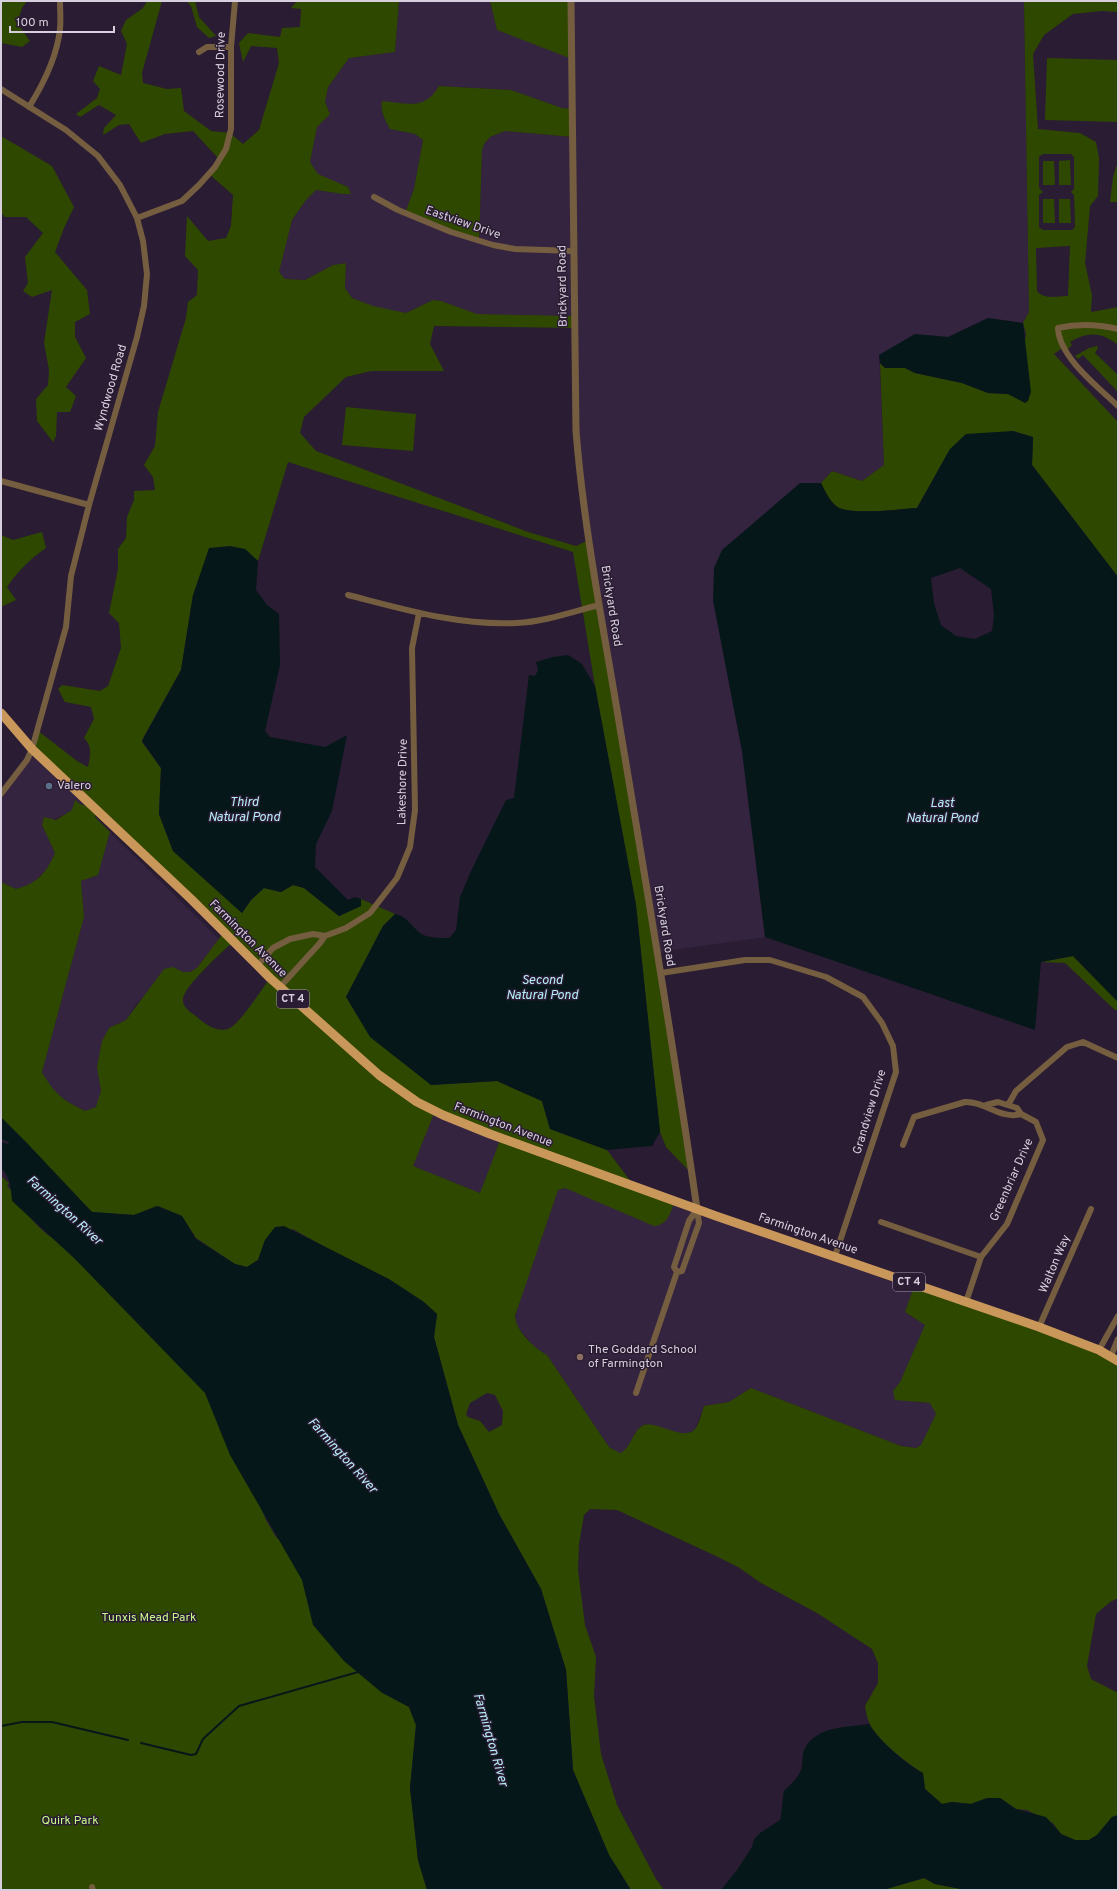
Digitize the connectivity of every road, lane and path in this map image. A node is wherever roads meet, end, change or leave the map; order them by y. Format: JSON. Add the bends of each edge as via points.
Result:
{"nodes":[{"id":1,"x":60,"y":1,"type":"edge"},
{"id":2,"x":235,"y":1,"type":"edge"},
{"id":3,"x":571,"y":1,"type":"edge"},
{"id":4,"x":231,"y":47,"type":"junction"},
{"id":5,"x":199,"y":52,"type":"dead end"},
{"id":6,"x":1,"y":89,"type":"edge"},
{"id":7,"x":29,"y":106,"type":"junction"},
{"id":8,"x":374,"y":197,"type":"dead end"},
{"id":9,"x":137,"y":218,"type":"junction"},
{"id":10,"x":574,"y":251,"type":"junction"},
{"id":11,"x":1118,"y":329,"type":"edge"},
{"id":12,"x":1118,"y":406,"type":"edge"},
{"id":13,"x":1,"y":481,"type":"edge"},
{"id":14,"x":89,"y":505,"type":"junction"},
{"id":15,"x":348,"y":596,"type":"dead end"},
{"id":16,"x":599,"y":605,"type":"junction"},
{"id":17,"x":419,"y":613,"type":"junction"},
{"id":18,"x":1,"y":713,"type":"edge"},
{"id":19,"x":32,"y":749,"type":"junction"},
{"id":20,"x":1,"y":794,"type":"edge"},
{"id":21,"x":325,"y":936,"type":"junction"},
{"id":22,"x":257,"y":966,"type":"junction"},
{"id":23,"x":661,"y":973,"type":"junction"},
{"id":24,"x":280,"y":987,"type":"junction"},
{"id":25,"x":1118,"y":1058,"type":"edge"},
{"id":26,"x":986,"y":1105,"type":"junction"},
{"id":27,"x":1008,"y":1105,"type":"junction"},
{"id":28,"x":1021,"y":1114,"type":"junction"},
{"id":29,"x":903,"y":1145,"type":"dead end"},
{"id":30,"x":697,"y":1209,"type":"junction"},
{"id":31,"x":1091,"y":1209,"type":"dead end"},
{"id":32,"x":881,"y":1222,"type":"dead end"},
{"id":33,"x":835,"y":1256,"type":"junction"},
{"id":34,"x":981,"y":1257,"type":"junction"},
{"id":35,"x":677,"y":1272,"type":"junction"},
{"id":36,"x":966,"y":1302,"type":"junction"},
{"id":37,"x":1118,"y":1316,"type":"edge"},
{"id":38,"x":1039,"y":1327,"type":"junction"},
{"id":39,"x":1118,"y":1338,"type":"edge"},
{"id":40,"x":1099,"y":1350,"type":"junction"},
{"id":41,"x":1114,"y":1358,"type":"edge"},
{"id":42,"x":636,"y":1393,"type":"dead end"}],
"edges":[{"from":1,"to":7,"type":"street","via":[[60,29],[54,57],[41,88]]},
{"from":2,"to":4,"type":"street","name":"Rosewood Drive"},
{"from":3,"to":10,"type":"street","name":"Brickyard Road"},
{"from":4,"to":5,"type":"street","via":[[207,46]]},
{"from":4,"to":9,"type":"street","name":"Rosewood Drive","via":[[231,129],[226,149],[200,185],[182,201]]},
{"from":6,"to":7,"type":"street","name":"Wyndwood Road"},
{"from":7,"to":9,"type":"street","name":"Wyndwood Road","via":[[66,130],[98,156],[120,185]]},
{"from":8,"to":10,"type":"street","name":"Eastview Drive","via":[[446,230],[493,246]]},
{"from":9,"to":14,"type":"street","name":"Wyndwood Road","via":[[147,274],[144,306]]},
{"from":10,"to":16,"type":"street","name":"Brickyard Road","via":[[576,431],[579,471]]},
{"from":11,"to":12,"type":"street","via":[[1096,324],[1058,328],[1058,337],[1068,355]]},
{"from":13,"to":14,"type":"street"},
{"from":14,"to":19,"type":"street","name":"Wyndwood Road","via":[[71,576],[66,627]]},
{"from":15,"to":17,"type":"street"},
{"from":16,"to":17,"type":"street","via":[[517,623],[443,618]]},
{"from":16,"to":23,"type":"street","name":"Brickyard Road"},
{"from":17,"to":21,"type":"street","name":"Lakeshore Drive","via":[[412,648],[415,810],[410,846],[396,882],[370,913],[346,928]]},
{"from":18,"to":19,"type":"main road","name":"Farmington Avenue","number":"CT 4"},
{"from":19,"to":20,"type":"street","name":"Wyndwood Road","via":[[27,760]]},
{"from":19,"to":22,"type":"main road","name":"Farmington Avenue","number":"CT 4","via":[[191,899]]},
{"from":21,"to":22,"type":"street","name":"Lakeshore Drive","via":[[313,934],[290,938],[273,948]]},
{"from":21,"to":24,"type":"street","name":"Lakeshore Drive"},
{"from":22,"to":24,"type":"main road","name":"Farmington Avenue","number":"CT 4"},
{"from":23,"to":30,"type":"street","name":"Brickyard Road"},
{"from":23,"to":33,"type":"street","name":"Grandview Drive","via":[[745,960],[770,960],[807,970],[863,997],[882,1023],[893,1046],[896,1072]]},
{"from":24,"to":30,"type":"main road","name":"Farmington Avenue","number":"CT 4","via":[[379,1075],[417,1102],[490,1134]]},
{"from":25,"to":27,"type":"street","via":[[1083,1042],[1067,1047],[1016,1091]]},
{"from":26,"to":27,"type":"street","via":[[998,1102]]},
{"from":26,"to":28,"type":"street","via":[[1003,1114]]},
{"from":26,"to":29,"type":"street","via":[[965,1102],[914,1117]]},
{"from":27,"to":28,"type":"street","name":"Greenbriar Drive","via":[[1017,1108]]},
{"from":28,"to":34,"type":"street","name":"Greenbriar Drive","via":[[1036,1122],[1043,1140],[1007,1224]]},
{"from":30,"to":33,"type":"main road","name":"Farmington Avenue","number":"CT 4"},
{"from":30,"to":35,"type":"street","via":[[689,1221],[674,1267]]},
{"from":30,"to":35,"type":"street","via":[[699,1223],[682,1270]]},
{"from":31,"to":38,"type":"street","name":"Walton Way"},
{"from":32,"to":34,"type":"street"},
{"from":33,"to":36,"type":"main road","name":"Farmington Avenue","number":"CT 4"},
{"from":34,"to":36,"type":"street","name":"Greenbriar Drive"},
{"from":35,"to":42,"type":"street"},
{"from":36,"to":38,"type":"main road","name":"Farmington Avenue","number":"CT 4"},
{"from":37,"to":40,"type":"street"},
{"from":38,"to":40,"type":"main road","name":"Farmington Avenue","number":"CT 4"},
{"from":39,"to":41,"type":"street"},
{"from":40,"to":41,"type":"main road","name":"Farmington Avenue","number":"CT 4"}]}
